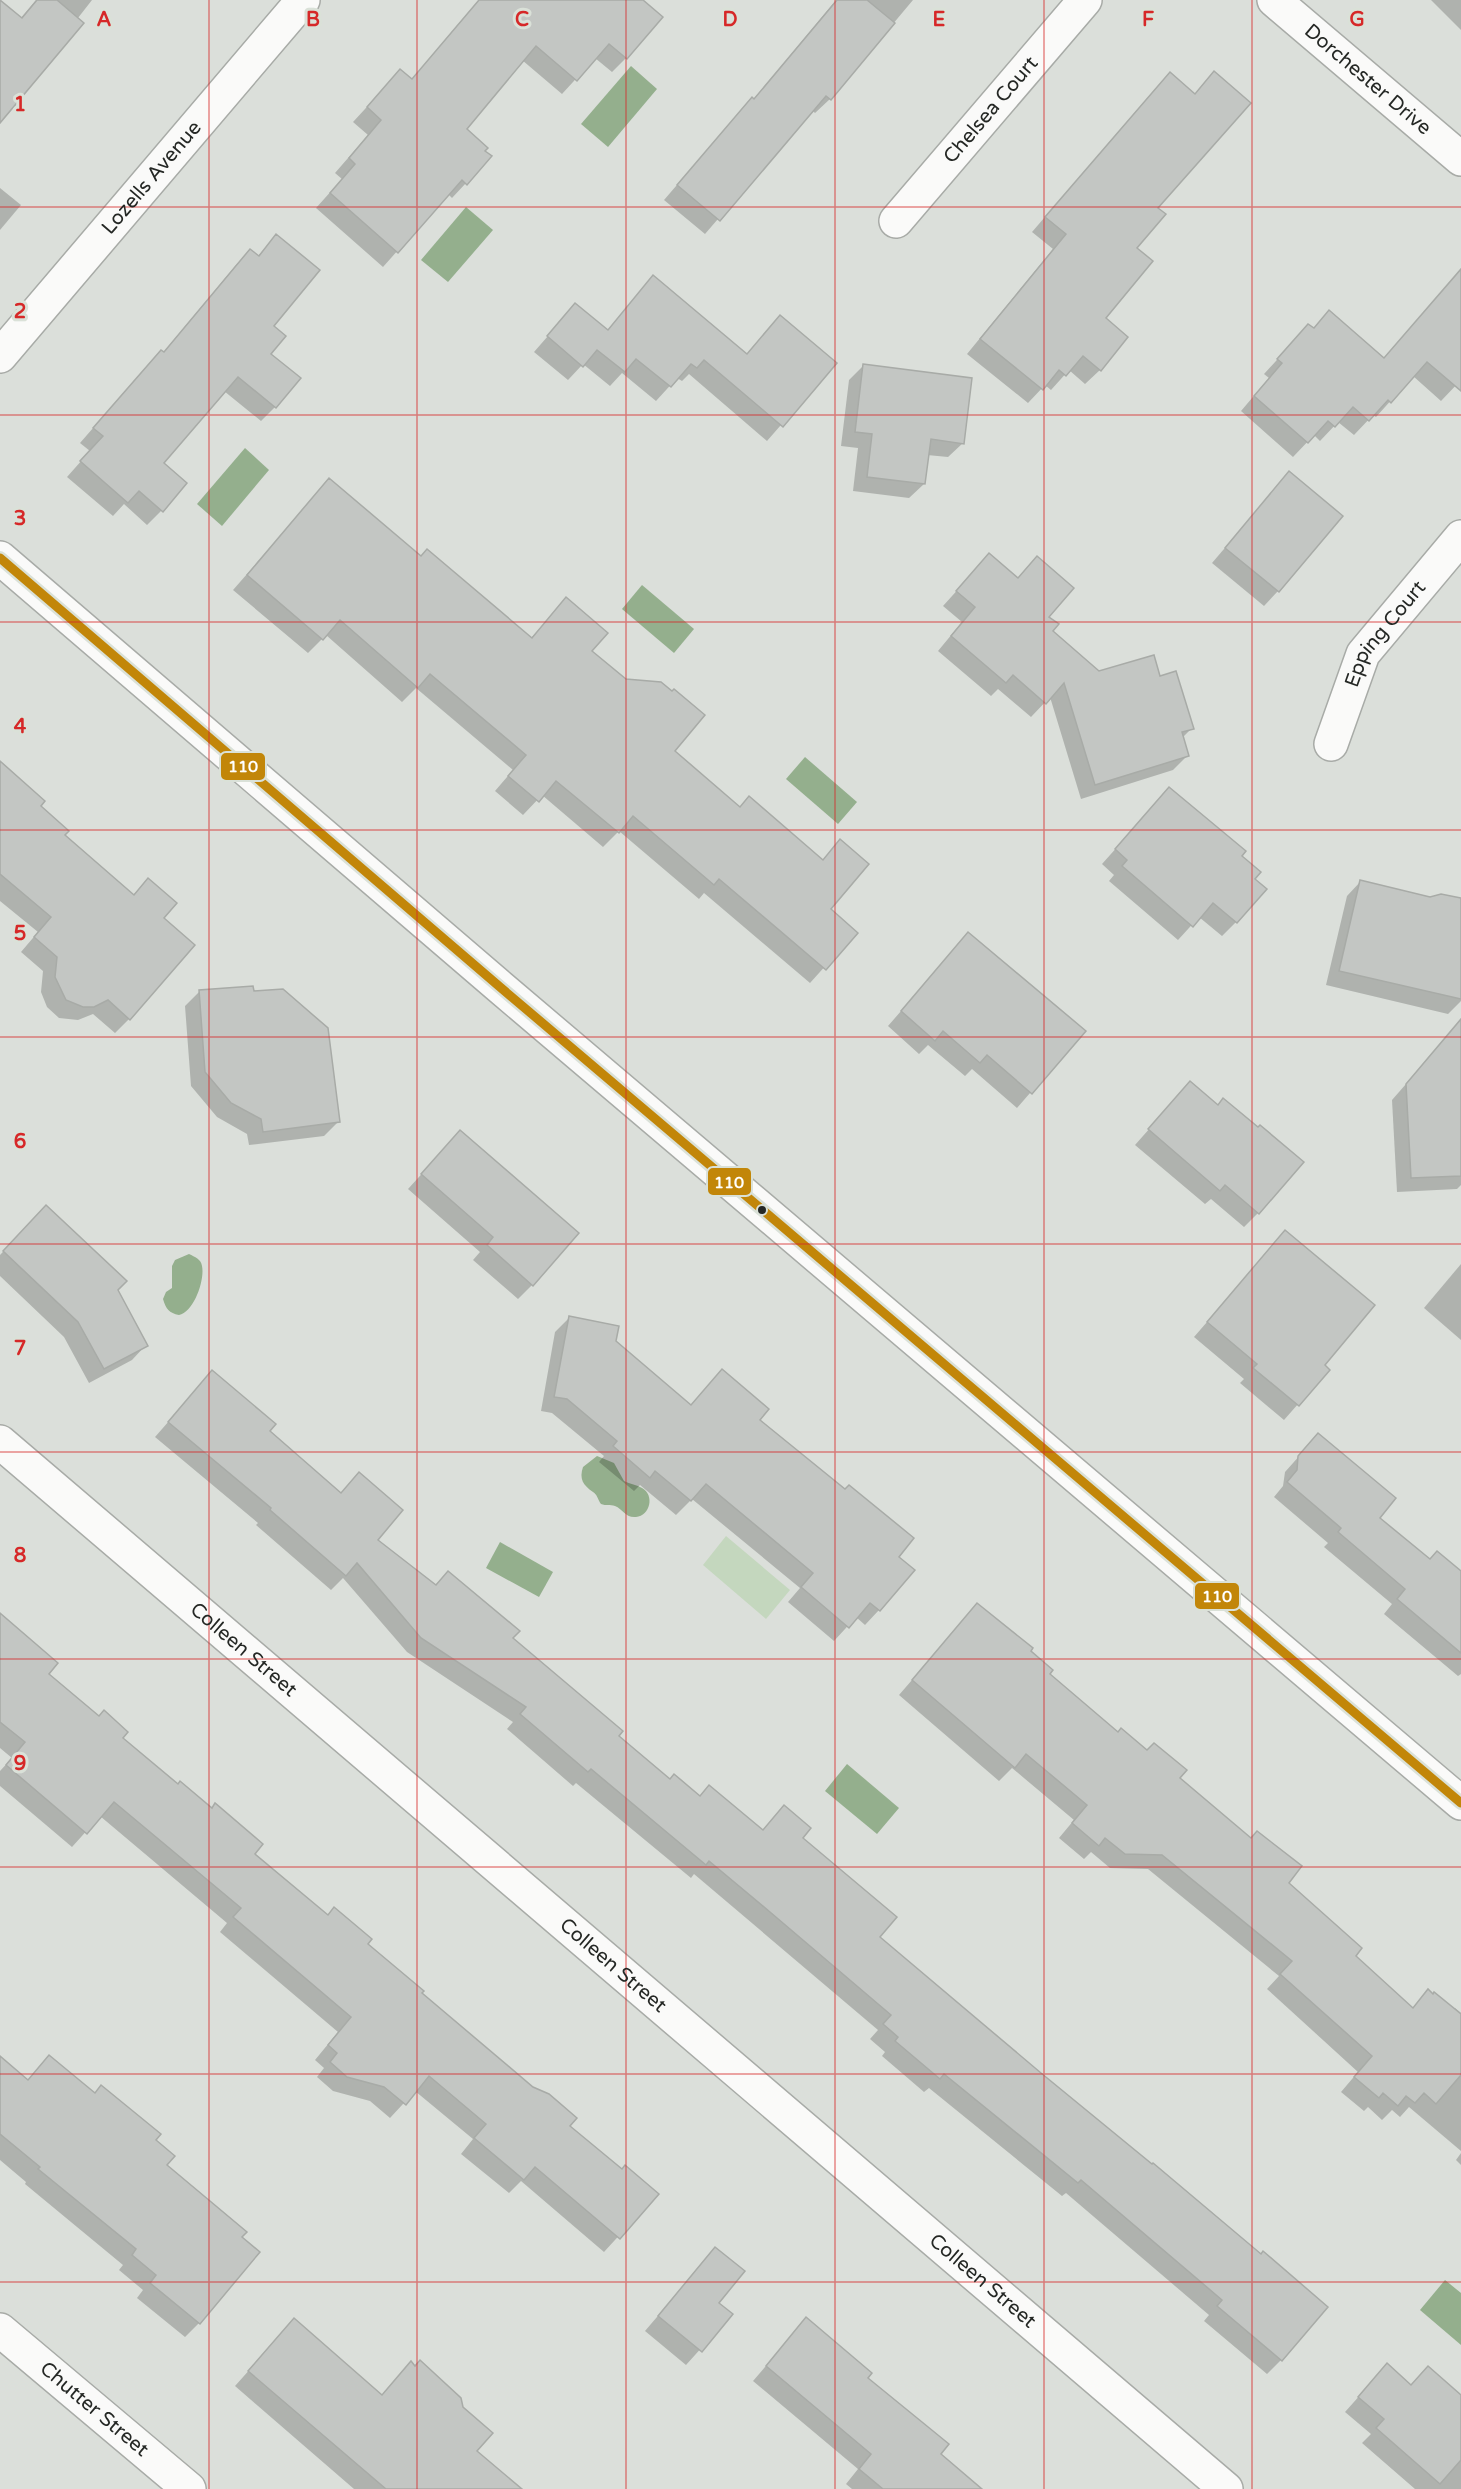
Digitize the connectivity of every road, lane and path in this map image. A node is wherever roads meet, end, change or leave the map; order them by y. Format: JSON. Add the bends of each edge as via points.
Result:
{"nodes":[{"id":1,"x":303,"y":0,"type":"edge"},
{"id":2,"x":1085,"y":0,"type":"edge"},
{"id":3,"x":1274,"y":0,"type":"edge"},
{"id":4,"x":1461,"y":159,"type":"edge"},
{"id":5,"x":896,"y":221,"type":"dead end"},
{"id":6,"x":0,"y":356,"type":"edge"},
{"id":7,"x":1461,"y":537,"type":"edge"},
{"id":8,"x":0,"y":558,"type":"edge"},
{"id":9,"x":1331,"y":744,"type":"dead end"},
{"id":10,"x":0,"y":1442,"type":"edge"},
{"id":11,"x":1460,"y":1799,"type":"edge"},
{"id":12,"x":0,"y":2330,"type":"edge"},
{"id":13,"x":189,"y":2489,"type":"edge"},
{"id":14,"x":1227,"y":2489,"type":"edge"}],
"edges":[{"from":1,"to":6,"type":"street","name":"Lozells Avenue"},
{"from":2,"to":5,"type":"street","name":"Chelsea Court"},
{"from":3,"to":4,"type":"street","name":"Dorchester Drive"},
{"from":7,"to":9,"type":"street","name":"Epping Court","via":[[1363,654]]},
{"from":8,"to":11,"type":"street","via":[[500,987]]},
{"from":10,"to":14,"type":"street","name":"Colleen Street"},
{"from":12,"to":13,"type":"street","name":"Chutter Street"}]}
